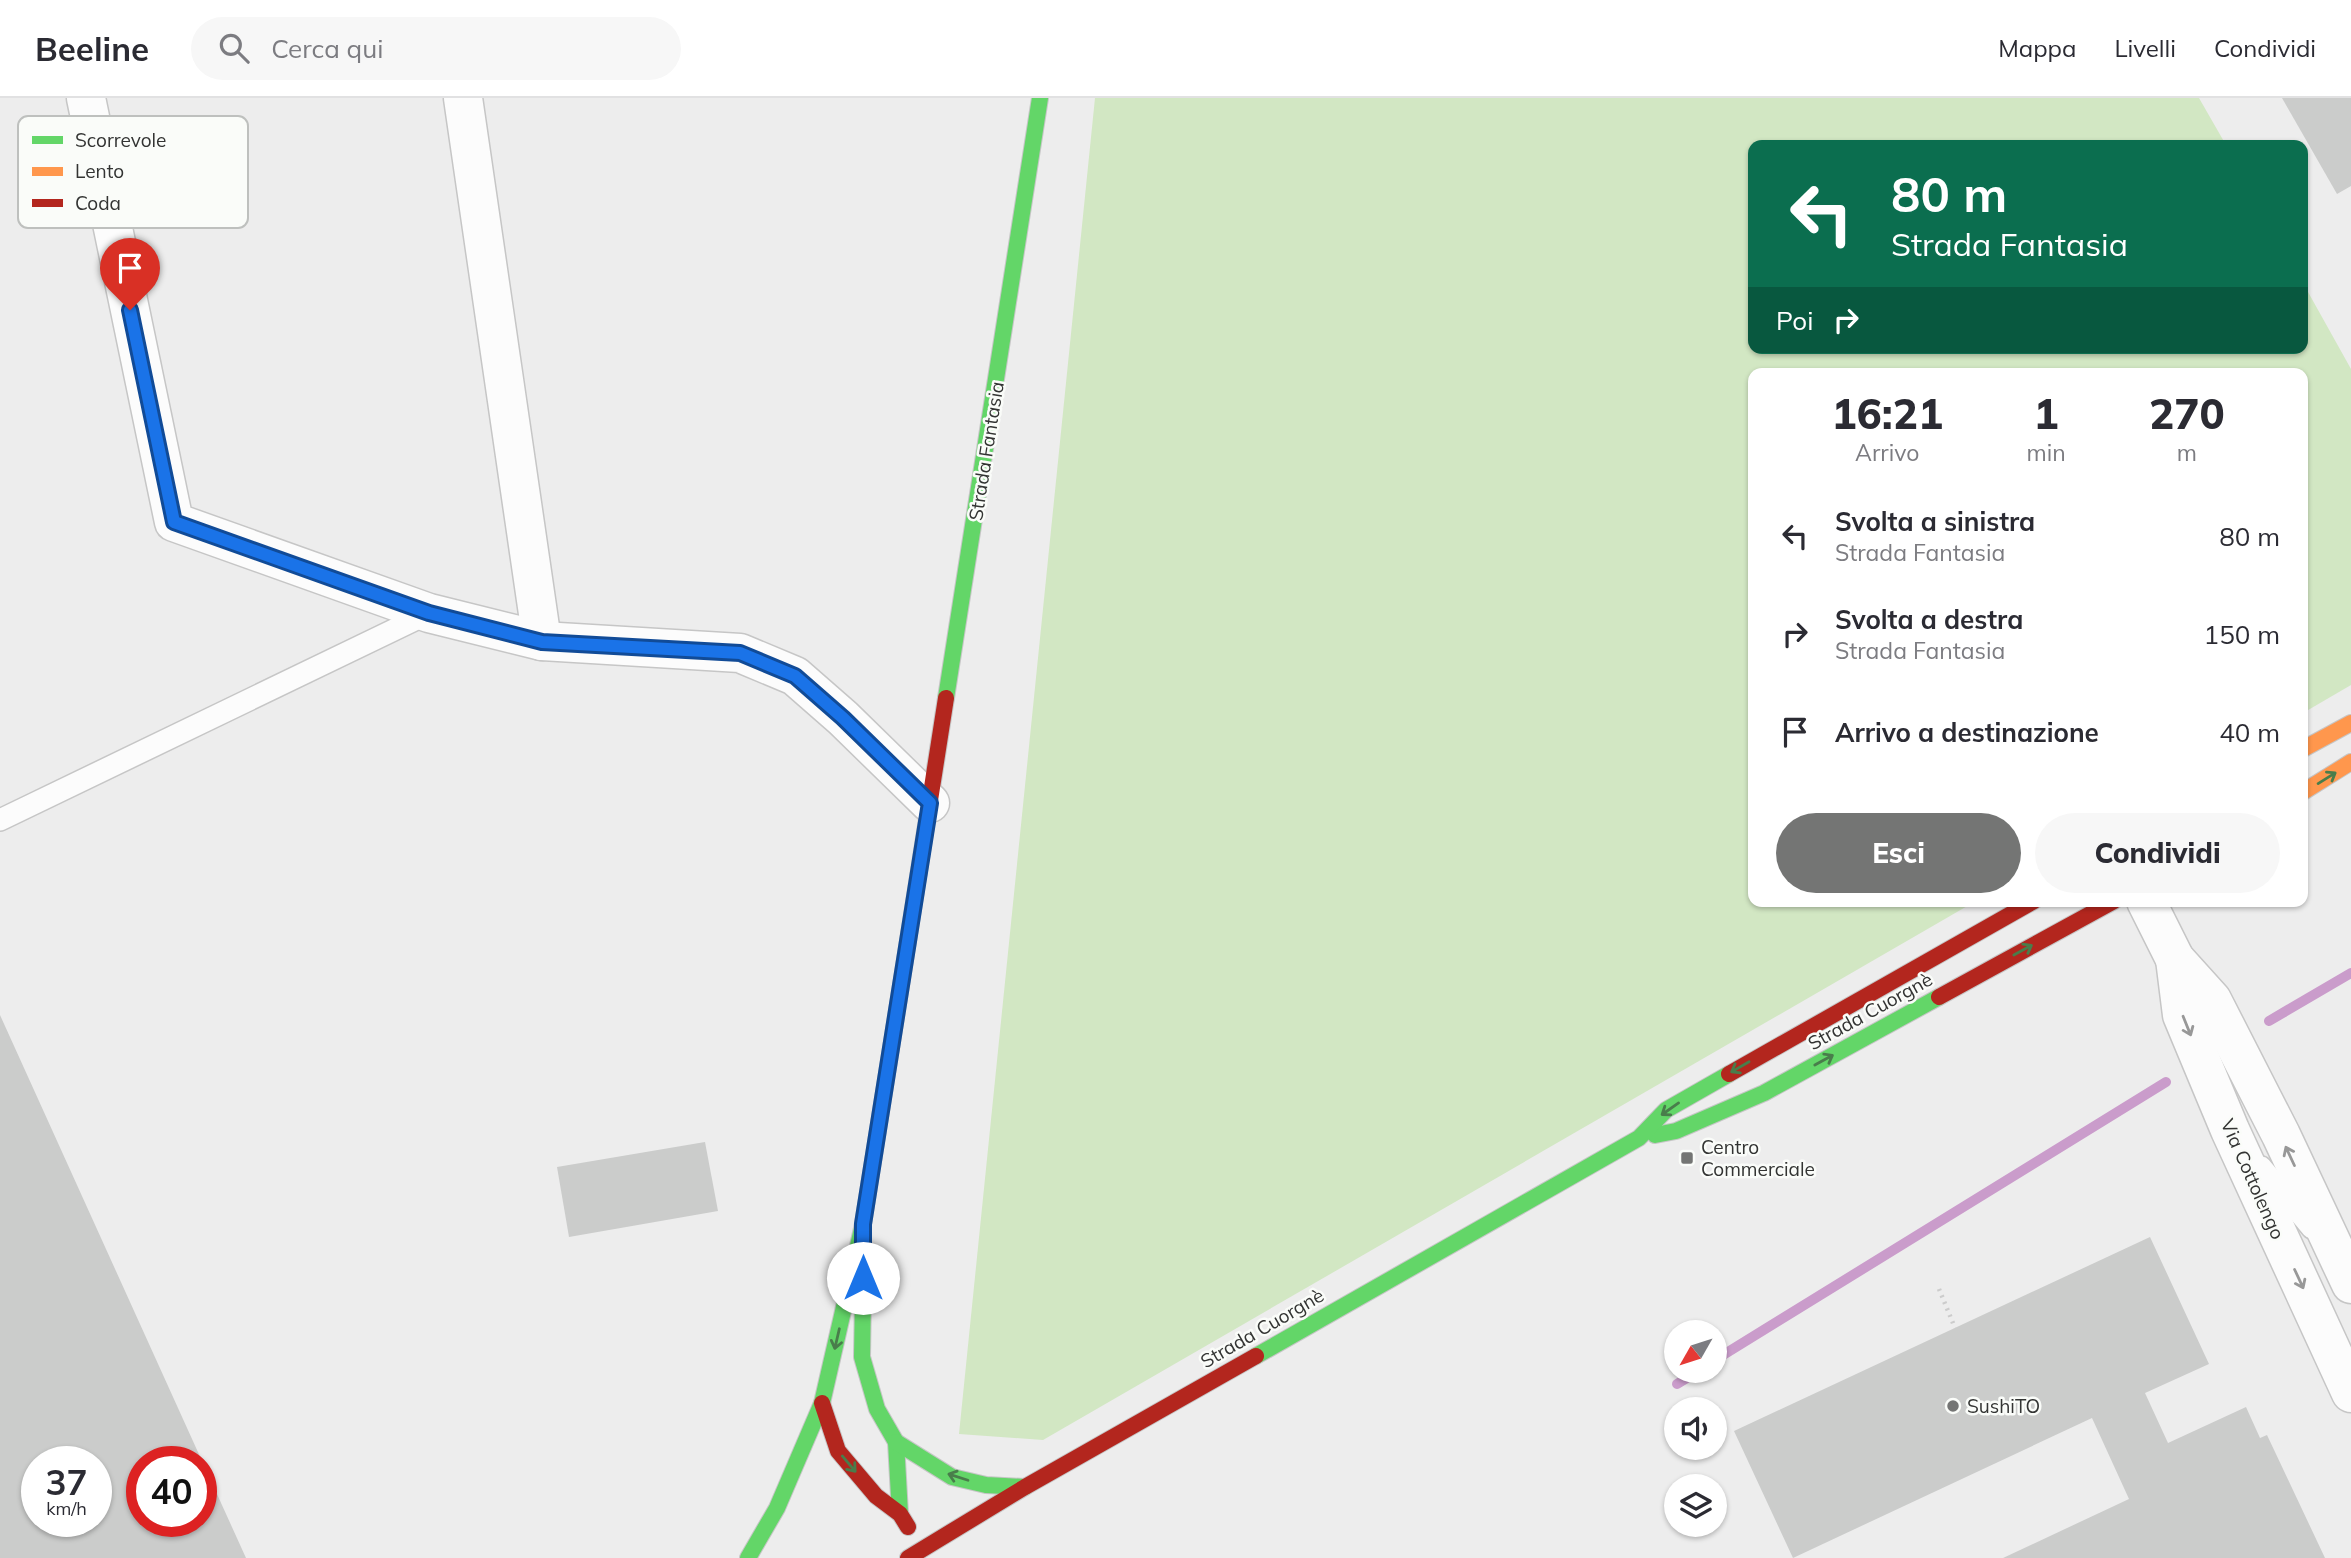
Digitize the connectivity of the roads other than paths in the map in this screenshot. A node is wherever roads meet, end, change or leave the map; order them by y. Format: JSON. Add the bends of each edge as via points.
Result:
{"nodes":[{"id":1,"x":86,"y":98,"type":"edge"},
{"id":2,"x":463,"y":98,"type":"edge"},
{"id":3,"x":1040,"y":98,"type":"edge"},
{"id":4,"x":90,"y":116,"type":"edge"},
{"id":5,"x":113,"y":228,"type":"edge"},
{"id":6,"x":429,"y":613,"type":"junction"},
{"id":7,"x":542,"y":642,"type":"junction"},
{"id":8,"x":2351,"y":723,"type":"edge"},
{"id":9,"x":2308,"y":746,"type":"edge"},
{"id":10,"x":2351,"y":762,"type":"edge"},
{"id":11,"x":2308,"y":789,"type":"edge"},
{"id":12,"x":930,"y":803,"type":"junction"},
{"id":13,"x":0,"y":820,"type":"edge"},
{"id":14,"x":2023,"y":907,"type":"edge"},
{"id":15,"x":2103,"y":907,"type":"edge"},
{"id":16,"x":2149,"y":907,"type":"edge"},
{"id":17,"x":2175,"y":959,"type":"junction"},
{"id":18,"x":2230,"y":1130,"type":"junction"},
{"id":19,"x":1639,"y":1138,"type":"junction"},
{"id":20,"x":863,"y":1224,"type":"junction"},
{"id":21,"x":2346,"y":1274,"type":"edge"},
{"id":22,"x":2351,"y":1393,"type":"edge"},
{"id":23,"x":822,"y":1402,"type":"junction"},
{"id":24,"x":896,"y":1442,"type":"junction"},
{"id":25,"x":1025,"y":1487,"type":"junction"},
{"id":26,"x":777,"y":1507,"type":"junction"},
{"id":27,"x":900,"y":1514,"type":"junction"},
{"id":28,"x":915,"y":1554,"type":"edge"},
{"id":29,"x":748,"y":1558,"type":"edge"},
{"id":30,"x":769,"y":1558,"type":"edge"}],
"edges":[{"from":1,"to":4,"type":"street"},
{"from":2,"to":7,"type":"street"},
{"from":3,"to":12,"type":"street","name":"Strada Fantasia"},
{"from":5,"to":6,"type":"street","via":[[174,522]]},
{"from":6,"to":7,"type":"street"},
{"from":6,"to":13,"type":"lane"},
{"from":7,"to":12,"type":"street","via":[[740,653],[795,676]]},
{"from":8,"to":9,"type":"street"},
{"from":11,"to":10,"type":"street","one_way":true},
{"from":12,"to":20,"type":"street","name":"Strada Fantasia"},
{"from":14,"to":19,"type":"street","name":"Strada Cuorgnè","one_way":true,"via":[[1666,1110]]},
{"from":19,"to":15,"type":"street","name":"Strada Cuorgnè","one_way":true,"via":[[1676,1131],[1764,1093]]},
{"from":16,"to":17,"type":"street","name":"Via Cottolengo"},
{"from":17,"to":18,"type":"street","name":"Via Cottolengo","one_way":true,"via":[[2182,1015]]},
{"from":21,"to":17,"type":"street","name":"Via Cottolengo","one_way":true,"via":[[2212,1000]]},
{"from":18,"to":21,"type":"lane"},
{"from":18,"to":22,"type":"street","name":"Via Cottolengo","one_way":true},
{"from":19,"to":25,"type":"street","name":"Strada Cuorgnè"},
{"from":20,"to":23,"type":"street","name":"Strada Fantasia","one_way":true},
{"from":20,"to":24,"type":"street","name":"Strada Fantasia","via":[[862,1357],[877,1409]]},
{"from":23,"to":26,"type":"street","name":"Strada Fantasia"},
{"from":23,"to":27,"type":"street","name":"Strada Fantasia","one_way":true,"via":[[838,1451],[876,1496]]},
{"from":25,"to":24,"type":"street","name":"Strada Fantasia","one_way":true,"via":[[986,1485],[952,1476]]},
{"from":24,"to":27,"type":"street","name":"Strada Fantasia"},
{"from":25,"to":28,"type":"street","name":"Strada Cuorgnè"},
{"from":26,"to":29,"type":"street","name":"Strada Fantasia"},
{"from":26,"to":30,"type":"street","name":"Strada Fantasia"},
{"from":27,"to":28,"type":"street","name":"Strada Fantasia"}]}
